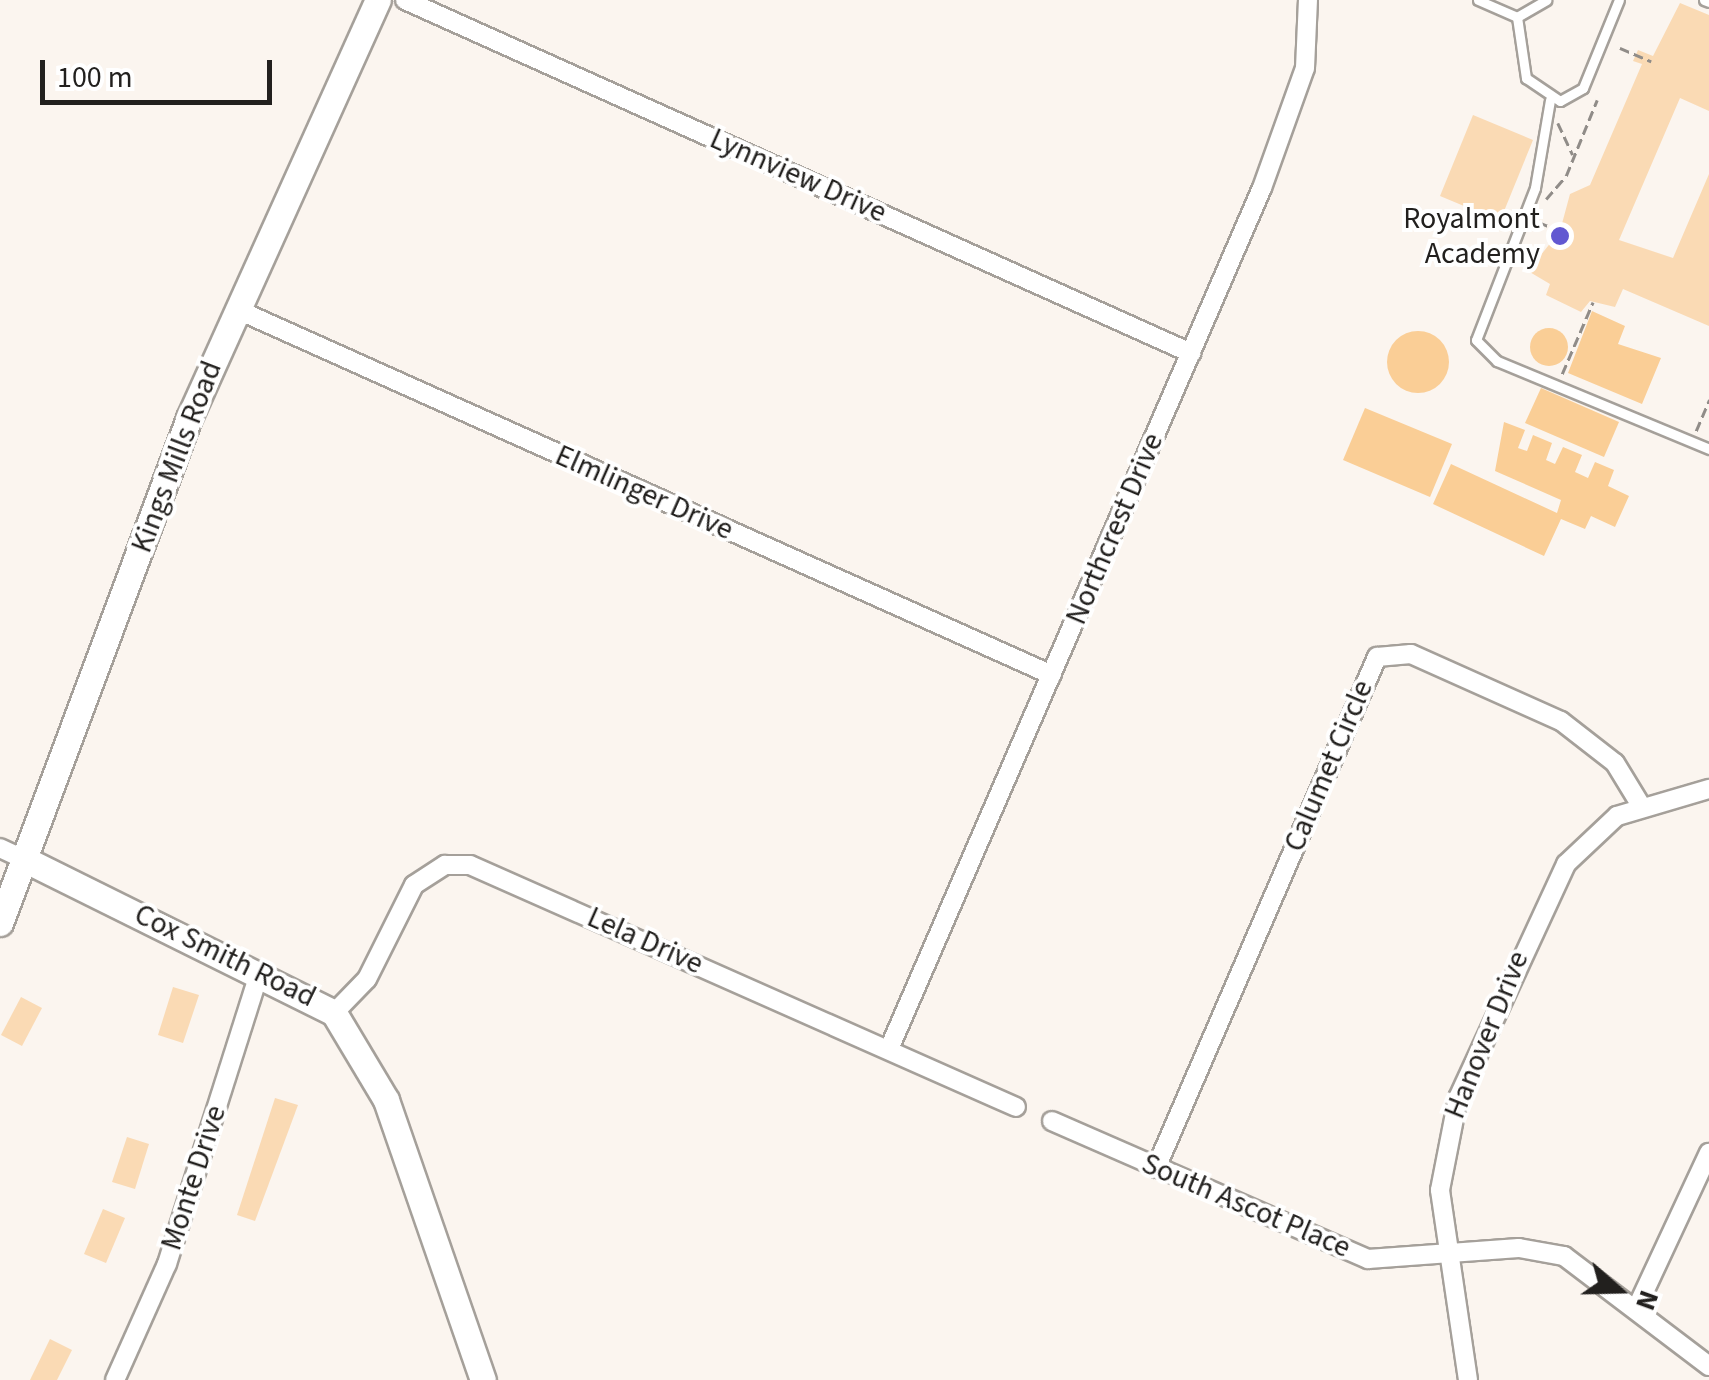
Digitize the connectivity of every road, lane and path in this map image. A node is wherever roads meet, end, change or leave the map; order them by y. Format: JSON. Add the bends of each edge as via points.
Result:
{"nodes":[{"id":1,"x":378,"y":0,"type":"edge"},
{"id":2,"x":406,"y":0,"type":"edge"},
{"id":3,"x":1308,"y":0,"type":"edge"},
{"id":4,"x":1478,"y":0,"type":"edge"},
{"id":5,"x":1547,"y":0,"type":"edge"},
{"id":6,"x":1619,"y":0,"type":"edge"},
{"id":7,"x":1516,"y":16,"type":"junction"},
{"id":8,"x":1620,"y":48,"type":"dead end"},
{"id":9,"x":1652,"y":62,"type":"dead end"},
{"id":10,"x":1550,"y":100,"type":"junction"},
{"id":11,"x":1598,"y":100,"type":"dead end"},
{"id":12,"x":1556,"y":122,"type":"dead end"},
{"id":13,"x":1574,"y":157,"type":"junction"},
{"id":14,"x":1544,"y":202,"type":"dead end"},
{"id":15,"x":1536,"y":221,"type":"dead end"},
{"id":16,"x":1560,"y":231,"type":"dead end"},
{"id":17,"x":1593,"y":302,"type":"dead end"},
{"id":18,"x":236,"y":309,"type":"junction"},
{"id":19,"x":1190,"y":353,"type":"junction"},
{"id":20,"x":1562,"y":374,"type":"dead end"},
{"id":21,"x":1709,"y":400,"type":"edge"},
{"id":22,"x":1696,"y":431,"type":"dead end"},
{"id":23,"x":1709,"y":449,"type":"edge"},
{"id":24,"x":1052,"y":675,"type":"junction"},
{"id":25,"x":1709,"y":790,"type":"edge"},
{"id":26,"x":1640,"y":804,"type":"junction"},
{"id":27,"x":0,"y":848,"type":"edge"},
{"id":28,"x":26,"y":860,"type":"junction"},
{"id":29,"x":0,"y":924,"type":"edge"},
{"id":30,"x":260,"y":971,"type":"junction"},
{"id":31,"x":334,"y":1013,"type":"junction"},
{"id":32,"x":889,"y":1050,"type":"junction"},
{"id":33,"x":1016,"y":1107,"type":"dead end"},
{"id":34,"x":1052,"y":1121,"type":"dead end"},
{"id":35,"x":1709,"y":1154,"type":"edge"},
{"id":36,"x":1156,"y":1168,"type":"junction"},
{"id":37,"x":1446,"y":1258,"type":"junction"},
{"id":38,"x":1638,"y":1306,"type":"junction"},
{"id":39,"x":1709,"y":1366,"type":"edge"},
{"id":40,"x":115,"y":1380,"type":"edge"},
{"id":41,"x":484,"y":1380,"type":"edge"},
{"id":42,"x":1468,"y":1380,"type":"edge"}],
"edges":[{"from":1,"to":18,"type":"street","name":"Kings Mills Road"},
{"from":2,"to":19,"type":"street","name":"Lynnview Drive"},
{"from":3,"to":19,"type":"street","name":"Northcrest Drive","via":[[1296,101]]},
{"from":4,"to":7,"type":"lane"},
{"from":5,"to":7,"type":"lane"},
{"from":6,"to":10,"type":"lane","via":[[1583,88]]},
{"from":7,"to":10,"type":"lane","via":[[1526,78]]},
{"from":8,"to":9,"type":"path"},
{"from":10,"to":23,"type":"lane","via":[[1534,188],[1476,340],[1496,361]]},
{"from":11,"to":13,"type":"path"},
{"from":12,"to":13,"type":"path"},
{"from":13,"to":14,"type":"path"},
{"from":15,"to":16,"type":"path"},
{"from":17,"to":20,"type":"path"},
{"from":18,"to":24,"type":"street","name":"Elmlinger Drive"},
{"from":18,"to":28,"type":"street","name":"Kings Mills Road"},
{"from":19,"to":24,"type":"street","name":"Northcrest Drive"},
{"from":21,"to":22,"type":"path"},
{"from":24,"to":32,"type":"street","name":"Northcrest Drive"},
{"from":25,"to":26,"type":"street","name":"Hanover Drive"},
{"from":26,"to":36,"type":"street","name":"Calumet Circle","via":[[1615,763],[1562,721],[1411,654],[1376,657]]},
{"from":26,"to":37,"type":"street","name":"Hanover Drive","via":[[1566,864],[1503,991],[1445,1143]]},
{"from":27,"to":28,"type":"street"},
{"from":28,"to":29,"type":"street","name":"Kings Mills Road"},
{"from":28,"to":30,"type":"street","name":"Cox Smith Road"},
{"from":30,"to":31,"type":"street","name":"Cox Smith Road"},
{"from":30,"to":40,"type":"street","name":"Monte Drive","via":[[167,1264]]},
{"from":31,"to":32,"type":"street","name":"Lela Drive","via":[[367,979],[414,885],[458,864]]},
{"from":31,"to":41,"type":"street","name":"Cox Smith Road","via":[[386,1100]]},
{"from":32,"to":33,"type":"street","name":"Lela Drive"},
{"from":34,"to":36,"type":"street","name":"South Ascot Place"},
{"from":35,"to":38,"type":"street"},
{"from":36,"to":37,"type":"street","name":"South Ascot Place","via":[[1368,1258]]},
{"from":37,"to":38,"type":"street","name":"South Ascot Place","via":[[1542,1250],[1585,1266]]},
{"from":37,"to":42,"type":"street","name":"Hanover Drive"},
{"from":38,"to":39,"type":"street","name":"South Ascot Place"}]}
